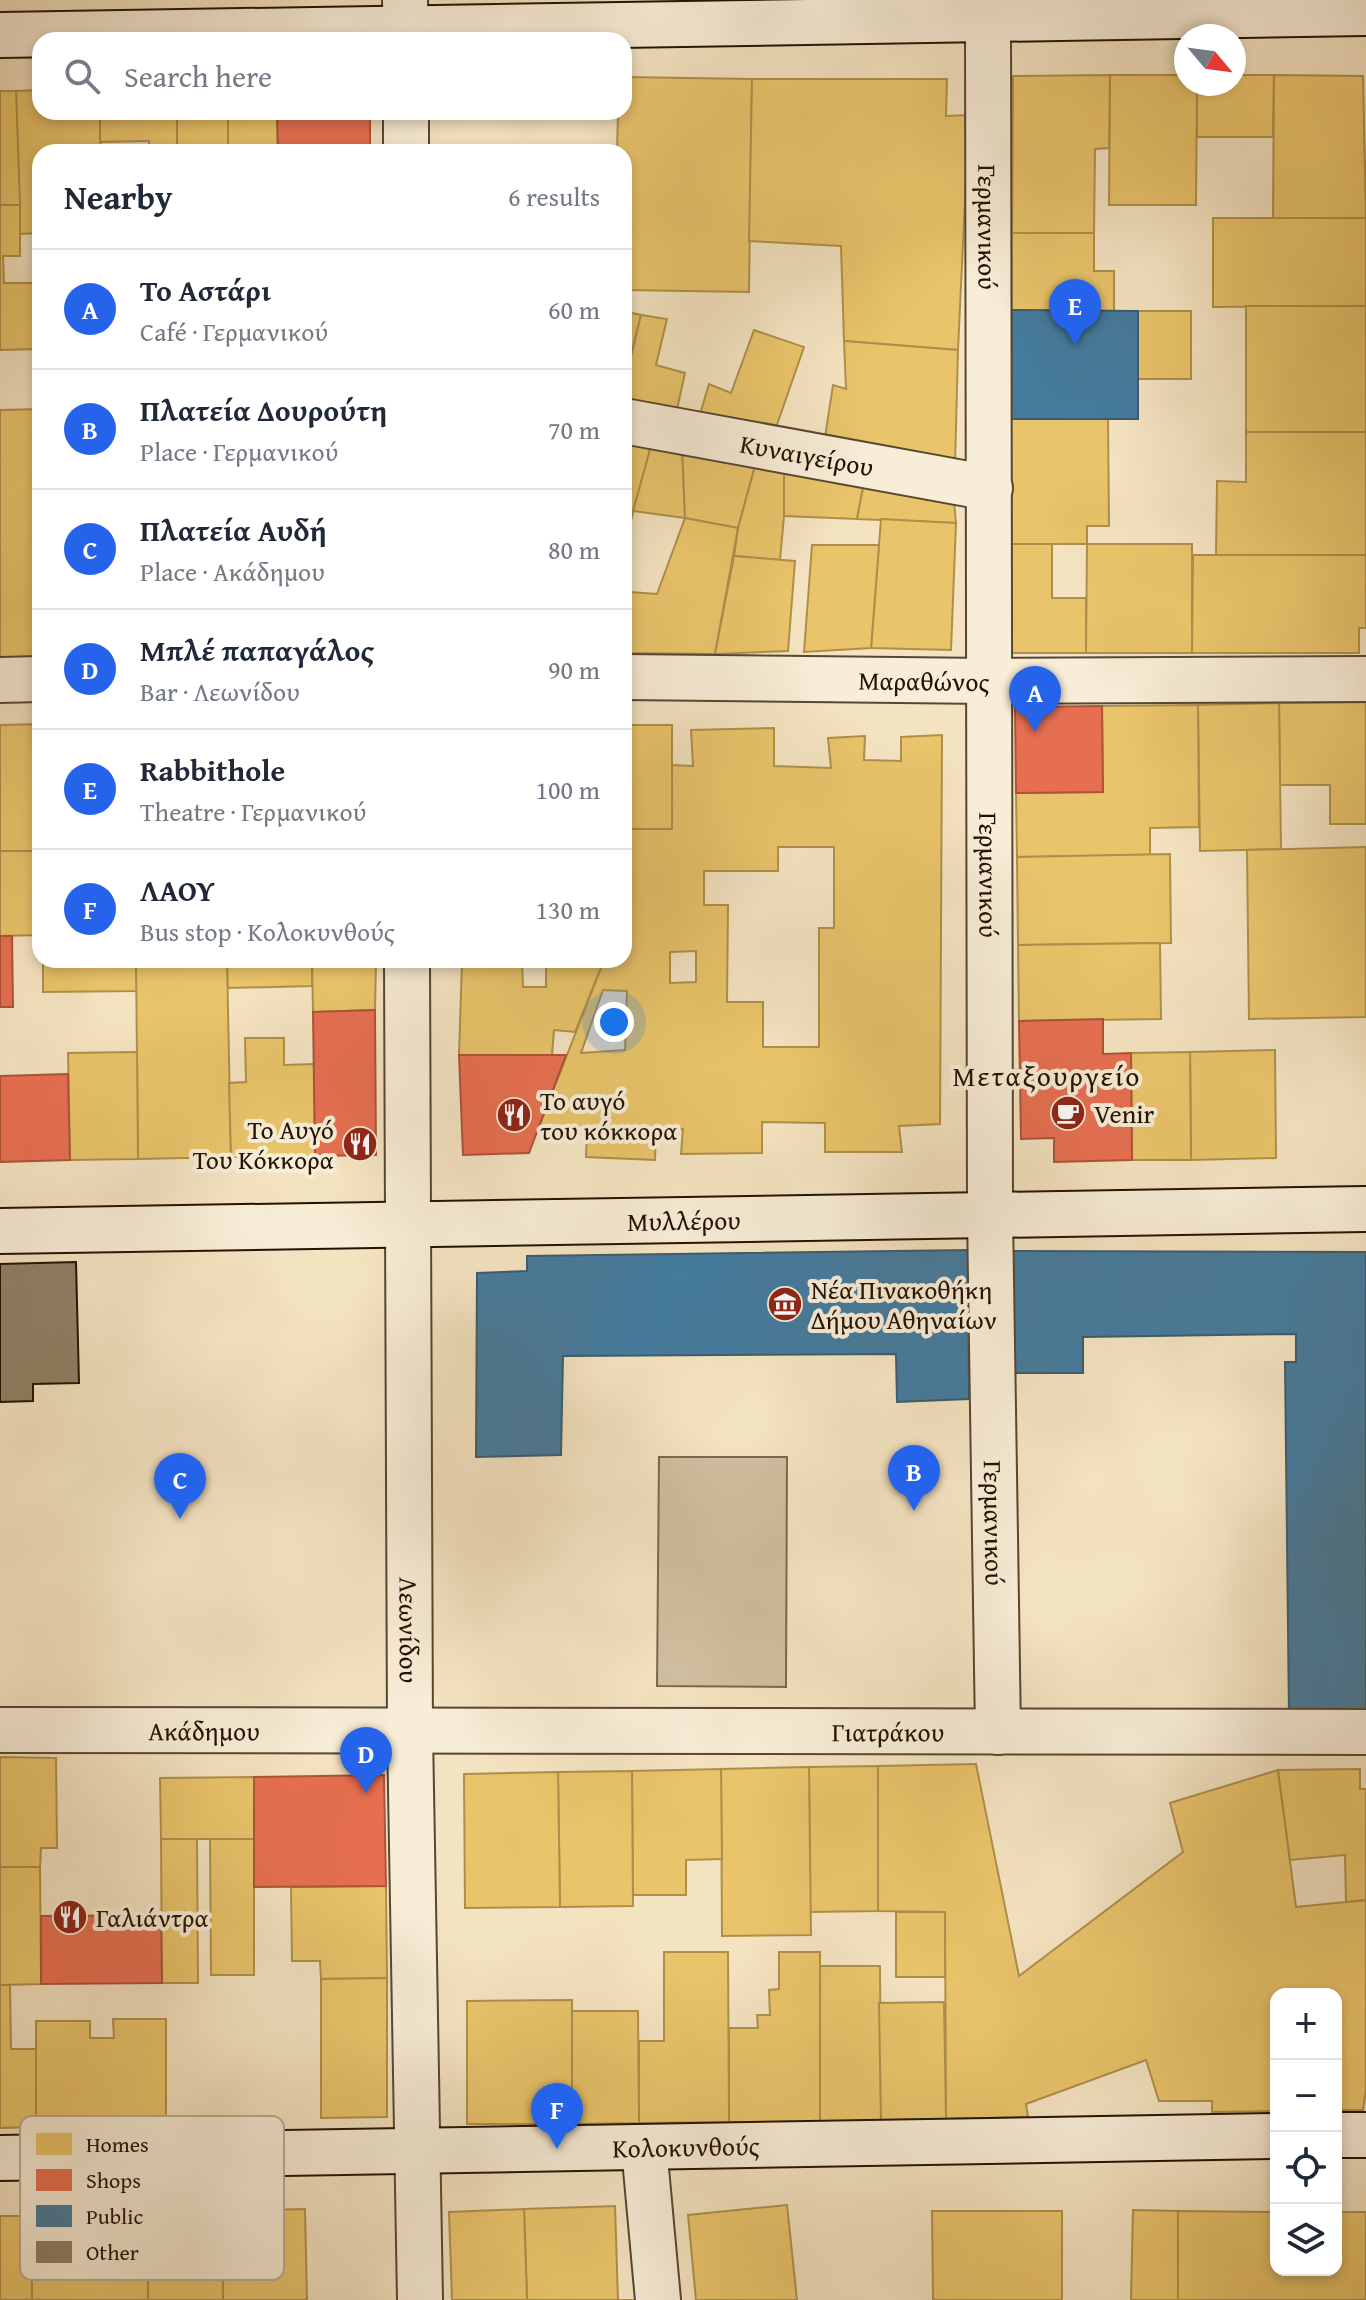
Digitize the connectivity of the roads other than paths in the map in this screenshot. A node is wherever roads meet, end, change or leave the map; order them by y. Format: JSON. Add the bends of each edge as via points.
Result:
{"nodes":[{"id":1,"x":755,"y":11,"type":"edge"},
{"id":2,"x":1366,"y":13,"type":"edge"},
{"id":3,"x":988,"y":19,"type":"junction"},
{"id":4,"x":405,"y":23,"type":"edge"},
{"id":5,"x":101,"y":32,"type":"edge"},
{"id":6,"x":32,"y":34,"type":"edge"},
{"id":7,"x":0,"y":35,"type":"edge"},
{"id":8,"x":406,"y":120,"type":"edge"},
{"id":9,"x":406,"y":144,"type":"edge"},
{"id":10,"x":632,"y":422,"type":"edge"},
{"id":11,"x":990,"y":488,"type":"junction"},
{"id":12,"x":632,"y":677,"type":"edge"},
{"id":13,"x":32,"y":679,"type":"edge"},
{"id":14,"x":1366,"y":679,"type":"edge"},
{"id":15,"x":0,"y":680,"type":"edge"},
{"id":16,"x":989,"y":681,"type":"junction"},
{"id":17,"x":407,"y":968,"type":"edge"},
{"id":18,"x":1366,"y":1209,"type":"edge"},
{"id":19,"x":990,"y":1215,"type":"junction"},
{"id":20,"x":408,"y":1225,"type":"junction"},
{"id":21,"x":0,"y":1231,"type":"edge"},
{"id":22,"x":0,"y":1730,"type":"edge"},
{"id":23,"x":998,"y":1732,"type":"junction"},
{"id":24,"x":1366,"y":1732,"type":"edge"},
{"id":25,"x":410,"y":1733,"type":"junction"},
{"id":26,"x":1342,"y":2135,"type":"edge"},
{"id":27,"x":1366,"y":2135,"type":"edge"},
{"id":28,"x":1270,"y":2136,"type":"edge"},
{"id":29,"x":644,"y":2147,"type":"junction"},
{"id":30,"x":418,"y":2151,"type":"junction"},
{"id":31,"x":284,"y":2153,"type":"edge"},
{"id":32,"x":0,"y":2158,"type":"edge"},
{"id":33,"x":20,"y":2158,"type":"edge"},
{"id":34,"x":420,"y":2300,"type":"edge"},
{"id":35,"x":658,"y":2300,"type":"edge"}],
"edges":[{"from":1,"to":3,"type":"street"},
{"from":1,"to":4,"type":"street"},
{"from":2,"to":3,"type":"street"},
{"from":3,"to":11,"type":"street","name":"Γερμανικού"},
{"from":4,"to":5,"type":"street"},
{"from":6,"to":7,"type":"street"},
{"from":8,"to":9,"type":"street"},
{"from":10,"to":11,"type":"street","name":"Κυναιγείρου"},
{"from":11,"to":16,"type":"street","name":"Γερμανικού"},
{"from":12,"to":16,"type":"street","name":"Μαραθώνος"},
{"from":13,"to":15,"type":"street"},
{"from":14,"to":16,"type":"street","name":"Μαραθώνος"},
{"from":16,"to":19,"type":"street","name":"Γερμανικού"},
{"from":17,"to":20,"type":"street","name":"Λεωνίδου"},
{"from":18,"to":19,"type":"street","name":"Μυλλέρου"},
{"from":19,"to":20,"type":"street","name":"Μυλλέρου"},
{"from":19,"to":23,"type":"street","name":"Γερμανικού"},
{"from":20,"to":21,"type":"street","name":"Μυλλέρου"},
{"from":20,"to":25,"type":"street","name":"Λεωνίδου"},
{"from":22,"to":25,"type":"street","name":"Ακάδημου"},
{"from":23,"to":24,"type":"street","name":"Γιατράκου"},
{"from":23,"to":25,"type":"street","name":"Γιατράκου"},
{"from":25,"to":30,"type":"street","name":"Λεωνίδου"},
{"from":26,"to":27,"type":"street"},
{"from":28,"to":29,"type":"street","name":"Κολοκυνθούς"},
{"from":29,"to":30,"type":"street","name":"Κολοκυνθούς"},
{"from":29,"to":35,"type":"street"},
{"from":30,"to":31,"type":"street","name":"Κολοκυνθούς"},
{"from":30,"to":34,"type":"street","name":"Λεωνίδου"},
{"from":32,"to":33,"type":"street","name":"Κολοκυνθούς"}]}
